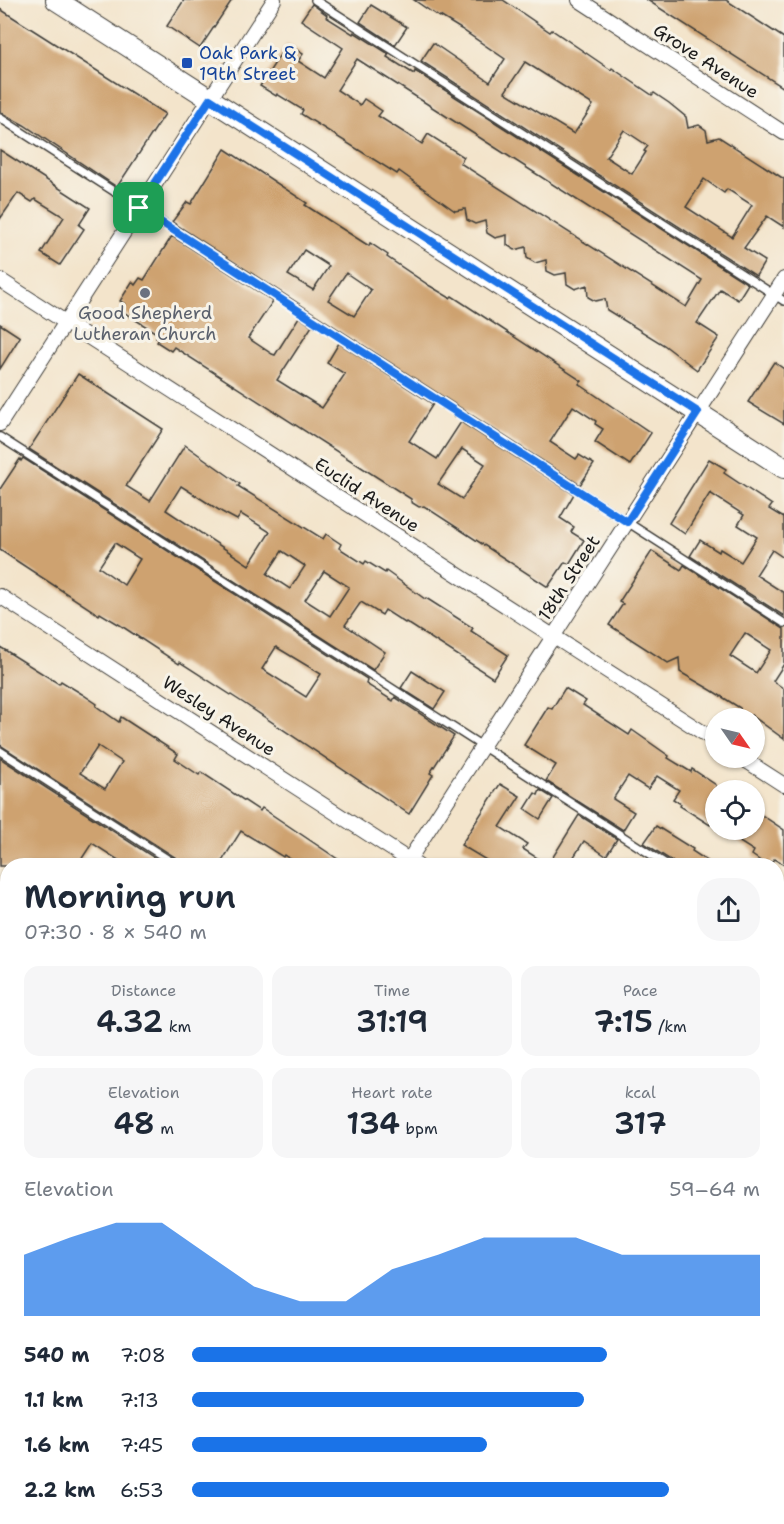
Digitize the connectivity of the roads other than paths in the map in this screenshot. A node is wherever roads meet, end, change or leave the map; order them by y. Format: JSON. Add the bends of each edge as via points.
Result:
{"nodes":[{"id":1,"x":56,"y":0,"type":"edge"},
{"id":2,"x":274,"y":0,"type":"edge"},
{"id":3,"x":315,"y":0,"type":"edge"},
{"id":4,"x":579,"y":0,"type":"edge"},
{"id":5,"x":210,"y":99,"type":"junction"},
{"id":6,"x":0,"y":118,"type":"edge"},
{"id":7,"x":784,"y":133,"type":"edge"},
{"id":8,"x":139,"y":208,"type":"junction"},
{"id":9,"x":784,"y":279,"type":"edge"},
{"id":10,"x":0,"y":280,"type":"edge"},
{"id":11,"x":779,"y":298,"type":"edge"},
{"id":12,"x":66,"y":322,"type":"junction"},
{"id":13,"x":698,"y":412,"type":"junction"},
{"id":14,"x":0,"y":424,"type":"edge"},
{"id":15,"x":0,"y":437,"type":"edge"},
{"id":16,"x":784,"y":468,"type":"edge"},
{"id":17,"x":627,"y":522,"type":"junction"},
{"id":18,"x":0,"y":596,"type":"edge"},
{"id":19,"x":784,"y":623,"type":"edge"},
{"id":20,"x":553,"y":636,"type":"junction"},
{"id":21,"x":705,"y":734,"type":"edge"},
{"id":22,"x":482,"y":746,"type":"junction"},
{"id":23,"x":0,"y":752,"type":"edge"},
{"id":24,"x":757,"y":768,"type":"edge"},
{"id":25,"x":784,"y":785,"type":"edge"},
{"id":26,"x":166,"y":858,"type":"edge"},
{"id":27,"x":401,"y":858,"type":"edge"},
{"id":28,"x":414,"y":858,"type":"edge"},
{"id":29,"x":657,"y":858,"type":"edge"}],
"edges":[{"from":1,"to":5,"type":"street"},
{"from":2,"to":5,"type":"street"},
{"from":3,"to":11,"type":"lane"},
{"from":4,"to":7,"type":"street","name":"Grove Avenue"},
{"from":5,"to":8,"type":"street"},
{"from":5,"to":13,"type":"street"},
{"from":6,"to":8,"type":"lane"},
{"from":8,"to":12,"type":"street"},
{"from":8,"to":17,"type":"lane"},
{"from":9,"to":11,"type":"street","name":"18th Street"},
{"from":10,"to":12,"type":"street","name":"Euclid Avenue"},
{"from":11,"to":13,"type":"street","name":"18th Street"},
{"from":12,"to":14,"type":"street"},
{"from":12,"to":20,"type":"street","name":"Euclid Avenue"},
{"from":13,"to":16,"type":"street"},
{"from":13,"to":17,"type":"street","name":"18th Street"},
{"from":15,"to":22,"type":"lane"},
{"from":17,"to":19,"type":"lane"},
{"from":17,"to":20,"type":"street","name":"18th Street"},
{"from":18,"to":27,"type":"street","name":"Wesley Avenue"},
{"from":20,"to":21,"type":"street","name":"Euclid Avenue"},
{"from":20,"to":22,"type":"street","name":"18th Street"},
{"from":22,"to":28,"type":"street","name":"18th Street"},
{"from":22,"to":29,"type":"lane"},
{"from":23,"to":26,"type":"lane"},
{"from":24,"to":25,"type":"street"}]}
